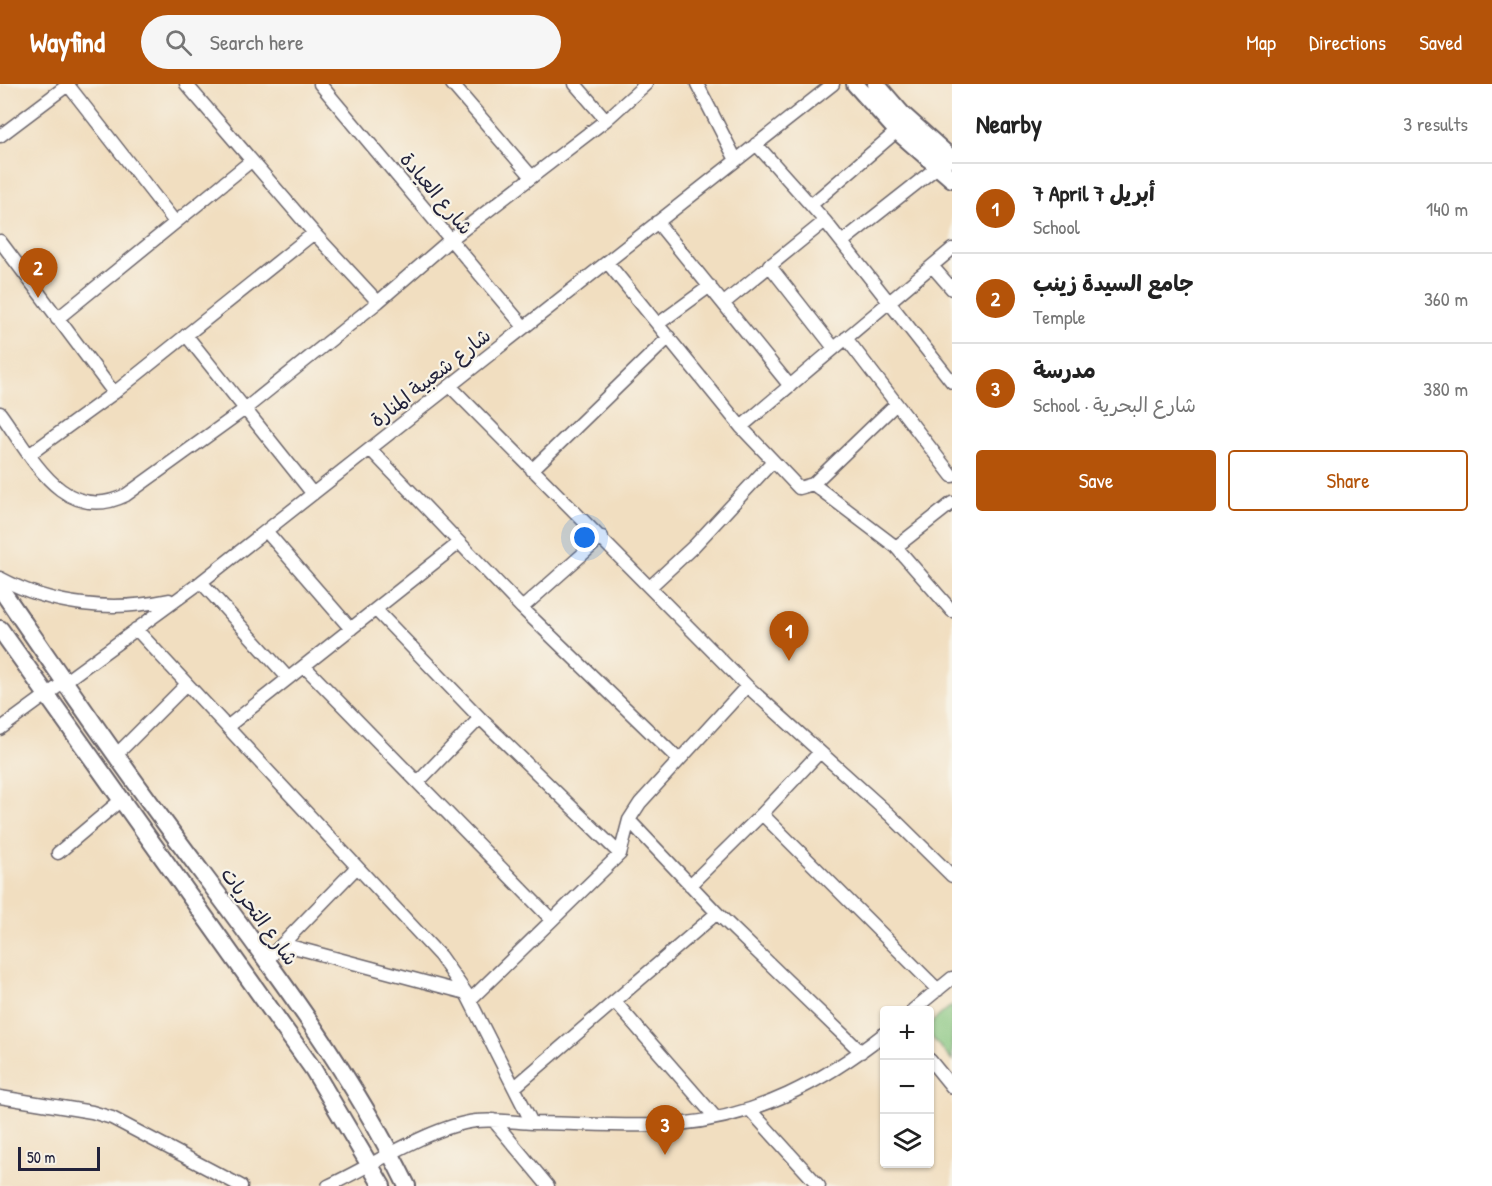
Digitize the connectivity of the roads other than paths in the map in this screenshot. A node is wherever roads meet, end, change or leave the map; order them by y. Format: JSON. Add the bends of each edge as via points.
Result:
{"nodes":[{"id":1,"x":68,"y":84,"type":"edge"},
{"id":2,"x":186,"y":84,"type":"edge"},
{"id":3,"x":320,"y":84,"type":"edge"},
{"id":4,"x":452,"y":84,"type":"edge"},
{"id":5,"x":575,"y":84,"type":"edge"},
{"id":6,"x":646,"y":84,"type":"edge"},
{"id":7,"x":697,"y":84,"type":"edge"},
{"id":8,"x":833,"y":84,"type":"edge"},
{"id":9,"x":855,"y":84,"type":"edge"},
{"id":10,"x":876,"y":84,"type":"edge"},
{"id":11,"x":606,"y":120,"type":"junction"},
{"id":12,"x":897,"y":131,"type":"junction"},
{"id":13,"x":0,"y":136,"type":"edge"},
{"id":14,"x":756,"y":144,"type":"junction"},
{"id":15,"x":952,"y":159,"type":"edge"},
{"id":16,"x":736,"y":160,"type":"junction"},
{"id":17,"x":251,"y":161,"type":"junction"},
{"id":18,"x":936,"y":168,"type":"junction"},
{"id":19,"x":532,"y":177,"type":"junction"},
{"id":20,"x":952,"y":179,"type":"edge"},
{"id":21,"x":811,"y":206,"type":"junction"},
{"id":22,"x":825,"y":221,"type":"junction"},
{"id":23,"x":175,"y":222,"type":"junction"},
{"id":24,"x":657,"y":222,"type":"junction"},
{"id":25,"x":314,"y":233,"type":"junction"},
{"id":26,"x":451,"y":239,"type":"junction"},
{"id":27,"x":0,"y":241,"type":"edge"},
{"id":28,"x":842,"y":242,"type":"junction"},
{"id":29,"x":952,"y":249,"type":"edge"},
{"id":30,"x":607,"y":262,"type":"junction"},
{"id":31,"x":769,"y":265,"type":"junction"},
{"id":32,"x":932,"y":266,"type":"junction"},
{"id":33,"x":710,"y":286,"type":"junction"},
{"id":34,"x":952,"y":289,"type":"edge"},
{"id":35,"x":378,"y":302,"type":"junction"},
{"id":36,"x":890,"y":302,"type":"junction"},
{"id":37,"x":724,"y":303,"type":"junction"},
{"id":38,"x":57,"y":319,"type":"junction"},
{"id":39,"x":658,"y":324,"type":"junction"},
{"id":40,"x":524,"y":327,"type":"junction"},
{"id":41,"x":186,"y":335,"type":"junction"},
{"id":42,"x":669,"y":337,"type":"junction"},
{"id":43,"x":846,"y":338,"type":"junction"},
{"id":44,"x":834,"y":348,"type":"junction"},
{"id":45,"x":952,"y":382,"type":"edge"},
{"id":46,"x":450,"y":386,"type":"junction"},
{"id":47,"x":790,"y":386,"type":"junction"},
{"id":48,"x":114,"y":393,"type":"junction"},
{"id":49,"x":895,"y":405,"type":"junction"},
{"id":50,"x":245,"y":409,"type":"junction"},
{"id":51,"x":0,"y":413,"type":"edge"},
{"id":52,"x":741,"y":427,"type":"junction"},
{"id":53,"x":370,"y":449,"type":"junction"},
{"id":54,"x":30,"y":454,"type":"junction"},
{"id":55,"x":773,"y":462,"type":"junction"},
{"id":56,"x":532,"y":470,"type":"junction"},
{"id":57,"x":952,"y":476,"type":"edge"},
{"id":58,"x":813,"y":484,"type":"junction"},
{"id":59,"x":313,"y":494,"type":"junction"},
{"id":60,"x":952,"y":503,"type":"edge"},
{"id":61,"x":266,"y":531,"type":"junction"},
{"id":62,"x":602,"y":537,"type":"junction"},
{"id":63,"x":459,"y":543,"type":"junction"},
{"id":64,"x":896,"y":547,"type":"junction"},
{"id":65,"x":0,"y":578,"type":"edge"},
{"id":66,"x":201,"y":582,"type":"junction"},
{"id":67,"x":650,"y":587,"type":"junction"},
{"id":68,"x":0,"y":588,"type":"edge"},
{"id":69,"x":173,"y":600,"type":"junction"},
{"id":70,"x":522,"y":608,"type":"junction"},
{"id":71,"x":376,"y":610,"type":"junction"},
{"id":72,"x":952,"y":611,"type":"edge"},
{"id":73,"x":0,"y":629,"type":"edge"},
{"id":74,"x":136,"y":629,"type":"junction"},
{"id":75,"x":351,"y":629,"type":"junction"},
{"id":76,"x":304,"y":666,"type":"junction"},
{"id":77,"x":288,"y":678,"type":"junction"},
{"id":78,"x":64,"y":681,"type":"junction"},
{"id":79,"x":187,"y":684,"type":"junction"},
{"id":80,"x":747,"y":686,"type":"junction"},
{"id":81,"x":46,"y":694,"type":"junction"},
{"id":82,"x":480,"y":718,"type":"junction"},
{"id":83,"x":227,"y":727,"type":"junction"},
{"id":84,"x":0,"y":729,"type":"edge"},
{"id":85,"x":820,"y":752,"type":"junction"},
{"id":86,"x":116,"y":755,"type":"junction"},
{"id":87,"x":679,"y":760,"type":"junction"},
{"id":88,"x":418,"y":782,"type":"junction"},
{"id":89,"x":121,"y":800,"type":"junction"},
{"id":90,"x":762,"y":814,"type":"junction"},
{"id":91,"x":629,"y":820,"type":"junction"},
{"id":92,"x":58,"y":853,"type":"dead end"},
{"id":93,"x":620,"y":854,"type":"junction"},
{"id":94,"x":357,"y":867,"type":"junction"},
{"id":95,"x":952,"y":876,"type":"edge"},
{"id":96,"x":690,"y":885,"type":"junction"},
{"id":97,"x":717,"y":913,"type":"junction"},
{"id":98,"x":552,"y":920,"type":"junction"},
{"id":99,"x":282,"y":944,"type":"junction"},
{"id":100,"x":267,"y":960,"type":"junction"},
{"id":101,"x":952,"y":978,"type":"edge"},
{"id":102,"x":938,"y":990,"type":"junction"},
{"id":103,"x":468,"y":997,"type":"junction"},
{"id":104,"x":615,"y":1002,"type":"junction"},
{"id":105,"x":919,"y":1006,"type":"edge"},
{"id":106,"x":880,"y":1038,"type":"edge"},
{"id":107,"x":861,"y":1052,"type":"junction"},
{"id":108,"x":934,"y":1065,"type":"edge"},
{"id":109,"x":515,"y":1087,"type":"junction"},
{"id":110,"x":952,"y":1087,"type":"edge"},
{"id":111,"x":0,"y":1097,"type":"edge"},
{"id":112,"x":750,"y":1110,"type":"junction"},
{"id":113,"x":716,"y":1118,"type":"junction"},
{"id":114,"x":493,"y":1120,"type":"junction"},
{"id":115,"x":532,"y":1123,"type":"junction"},
{"id":116,"x":391,"y":1154,"type":"junction"},
{"id":117,"x":371,"y":1163,"type":"junction"},
{"id":118,"x":241,"y":1186,"type":"edge"},
{"id":119,"x":328,"y":1186,"type":"edge"},
{"id":120,"x":382,"y":1186,"type":"edge"},
{"id":121,"x":407,"y":1186,"type":"edge"},
{"id":122,"x":548,"y":1186,"type":"edge"},
{"id":123,"x":819,"y":1186,"type":"edge"}],
"edges":[{"from":1,"to":13,"type":"street"},
{"from":1,"to":23,"type":"street"},
{"from":2,"to":17,"type":"street"},
{"from":3,"to":26,"type":"street","name":"شارع العيادة"},
{"from":4,"to":19,"type":"street"},
{"from":5,"to":11,"type":"street"},
{"from":6,"to":11,"type":"street"},
{"from":7,"to":16,"type":"street"},
{"from":8,"to":14,"type":"street","name":"شارع شعبية المنارة"},
{"from":9,"to":12,"type":"main road"},
{"from":10,"to":15,"type":"main road","via":[[902,114]]},
{"from":11,"to":19,"type":"street"},
{"from":12,"to":18,"type":"main road"},
{"from":12,"to":21,"type":"street"},
{"from":14,"to":16,"type":"street","name":"شارع شعبية المنارة"},
{"from":14,"to":21,"type":"street"},
{"from":16,"to":24,"type":"street","name":"شارع شعبية المنارة"},
{"from":17,"to":23,"type":"street"},
{"from":17,"to":25,"type":"street"},
{"from":18,"to":20,"type":"main road"},
{"from":18,"to":28,"type":"street"},
{"from":19,"to":26,"type":"street"},
{"from":21,"to":22,"type":"street"},
{"from":22,"to":28,"type":"street"},
{"from":22,"to":31,"type":"street"},
{"from":23,"to":38,"type":"street"},
{"from":24,"to":30,"type":"street","name":"شارع شعبية المنارة"},
{"from":24,"to":33,"type":"street"},
{"from":25,"to":35,"type":"street"},
{"from":25,"to":41,"type":"street"},
{"from":26,"to":35,"type":"street"},
{"from":26,"to":40,"type":"street","name":"شارع العيادة"},
{"from":27,"to":38,"type":"street"},
{"from":28,"to":36,"type":"street"},
{"from":29,"to":32,"type":"street"},
{"from":30,"to":39,"type":"street"},
{"from":30,"to":40,"type":"street","name":"شارع شعبية المنارة"},
{"from":31,"to":37,"type":"street"},
{"from":31,"to":44,"type":"street"},
{"from":32,"to":34,"type":"street"},
{"from":32,"to":36,"type":"street"},
{"from":33,"to":37,"type":"street"},
{"from":33,"to":39,"type":"street"},
{"from":35,"to":50,"type":"street"},
{"from":36,"to":43,"type":"street"},
{"from":36,"to":45,"type":"street"},
{"from":37,"to":47,"type":"street"},
{"from":38,"to":48,"type":"street"},
{"from":39,"to":42,"type":"street"},
{"from":40,"to":46,"type":"street","name":"شارع شعبية المنارة"},
{"from":41,"to":48,"type":"street"},
{"from":41,"to":50,"type":"street"},
{"from":42,"to":52,"type":"street"},
{"from":42,"to":56,"type":"street"},
{"from":43,"to":44,"type":"street"},
{"from":43,"to":49,"type":"street"},
{"from":44,"to":47,"type":"street"},
{"from":46,"to":53,"type":"street","name":"شارع شعبية المنارة"},
{"from":46,"to":56,"type":"street"},
{"from":47,"to":52,"type":"street"},
{"from":48,"to":54,"type":"street"},
{"from":49,"to":57,"type":"street"},
{"from":49,"to":58,"type":"street"},
{"from":50,"to":54,"type":"street","via":[[126,495],[106,503],[87,503],[59,489]]},
{"from":50,"to":59,"type":"street"},
{"from":51,"to":54,"type":"street"},
{"from":52,"to":55,"type":"street"},
{"from":53,"to":59,"type":"street","name":"شارع شعبية المنارة"},
{"from":53,"to":63,"type":"street"},
{"from":55,"to":58,"type":"street","via":[[800,488]]},
{"from":55,"to":67,"type":"street"},
{"from":56,"to":62,"type":"street"},
{"from":58,"to":64,"type":"street"},
{"from":59,"to":61,"type":"street","name":"شارع شعبية المنارة"},
{"from":60,"to":64,"type":"street"},
{"from":61,"to":66,"type":"street","name":"شارع شعبية المنارة"},
{"from":61,"to":75,"type":"street"},
{"from":62,"to":67,"type":"street"},
{"from":62,"to":70,"type":"street"},
{"from":63,"to":70,"type":"street"},
{"from":63,"to":71,"type":"street"},
{"from":64,"to":72,"type":"street"},
{"from":65,"to":69,"type":"street","via":[[47,597],[89,605],[131,606]]},
{"from":66,"to":69,"type":"street","name":"شارع شعبية المنارة"},
{"from":66,"to":77,"type":"street"},
{"from":67,"to":80,"type":"street"},
{"from":68,"to":78,"type":"main road","name":"شارع التحريات"},
{"from":69,"to":74,"type":"street","name":"شارع شعبية المنارة"},
{"from":70,"to":87,"type":"street"},
{"from":71,"to":75,"type":"street"},
{"from":71,"to":82,"type":"street"},
{"from":73,"to":81,"type":"main road"},
{"from":74,"to":78,"type":"street","name":"شارع شعبية المنارة"},
{"from":74,"to":79,"type":"street"},
{"from":75,"to":76,"type":"street"},
{"from":76,"to":77,"type":"street"},
{"from":76,"to":88,"type":"street"},
{"from":77,"to":83,"type":"street"},
{"from":78,"to":81,"type":"street","name":"شارع شعبية المنارة"},
{"from":78,"to":86,"type":"main road","name":"شارع التحريات"},
{"from":79,"to":83,"type":"street"},
{"from":79,"to":86,"type":"street"},
{"from":80,"to":85,"type":"street"},
{"from":80,"to":87,"type":"street"},
{"from":81,"to":84,"type":"street","name":"شارع شعبية المنارة"},
{"from":81,"to":89,"type":"main road"},
{"from":82,"to":88,"type":"street"},
{"from":82,"to":93,"type":"street"},
{"from":83,"to":94,"type":"street"},
{"from":85,"to":90,"type":"street"},
{"from":85,"to":95,"type":"street"},
{"from":86,"to":100,"type":"main road","name":"شارع التحريات"},
{"from":87,"to":91,"type":"street"},
{"from":88,"to":98,"type":"street"},
{"from":89,"to":92,"type":"street"},
{"from":89,"to":117,"type":"main road","via":[[308,1062]]},
{"from":90,"to":96,"type":"street"},
{"from":90,"to":102,"type":"street"},
{"from":91,"to":93,"type":"street"},
{"from":91,"to":96,"type":"street"},
{"from":93,"to":98,"type":"street"},
{"from":94,"to":99,"type":"street"},
{"from":94,"to":103,"type":"street","via":[[440,956]]},
{"from":96,"to":97,"type":"street"},
{"from":97,"to":104,"type":"street"},
{"from":97,"to":107,"type":"street"},
{"from":98,"to":103,"type":"street"},
{"from":99,"to":100,"type":"street"},
{"from":99,"to":103,"type":"street"},
{"from":100,"to":116,"type":"main road","name":"شارع التحريات","via":[[347,1078]]},
{"from":101,"to":102,"type":"street"},
{"from":102,"to":105,"type":"street"},
{"from":103,"to":109,"type":"street"},
{"from":104,"to":109,"type":"street"},
{"from":104,"to":113,"type":"street"},
{"from":106,"to":107,"type":"street"},
{"from":107,"to":112,"type":"street","via":[[811,1085]]},
{"from":108,"to":110,"type":"street"},
{"from":109,"to":115,"type":"street"},
{"from":111,"to":118,"type":"street","via":[[112,1118]]},
{"from":112,"to":113,"type":"street"},
{"from":112,"to":123,"type":"street"},
{"from":113,"to":115,"type":"street","via":[[676,1124]]},
{"from":114,"to":115,"type":"street"},
{"from":114,"to":116,"type":"street","via":[[458,1125]]},
{"from":114,"to":122,"type":"street"},
{"from":116,"to":117,"type":"street"},
{"from":116,"to":121,"type":"main road","name":"شارع التحريات"},
{"from":117,"to":119,"type":"street"},
{"from":117,"to":120,"type":"main road"}]}
